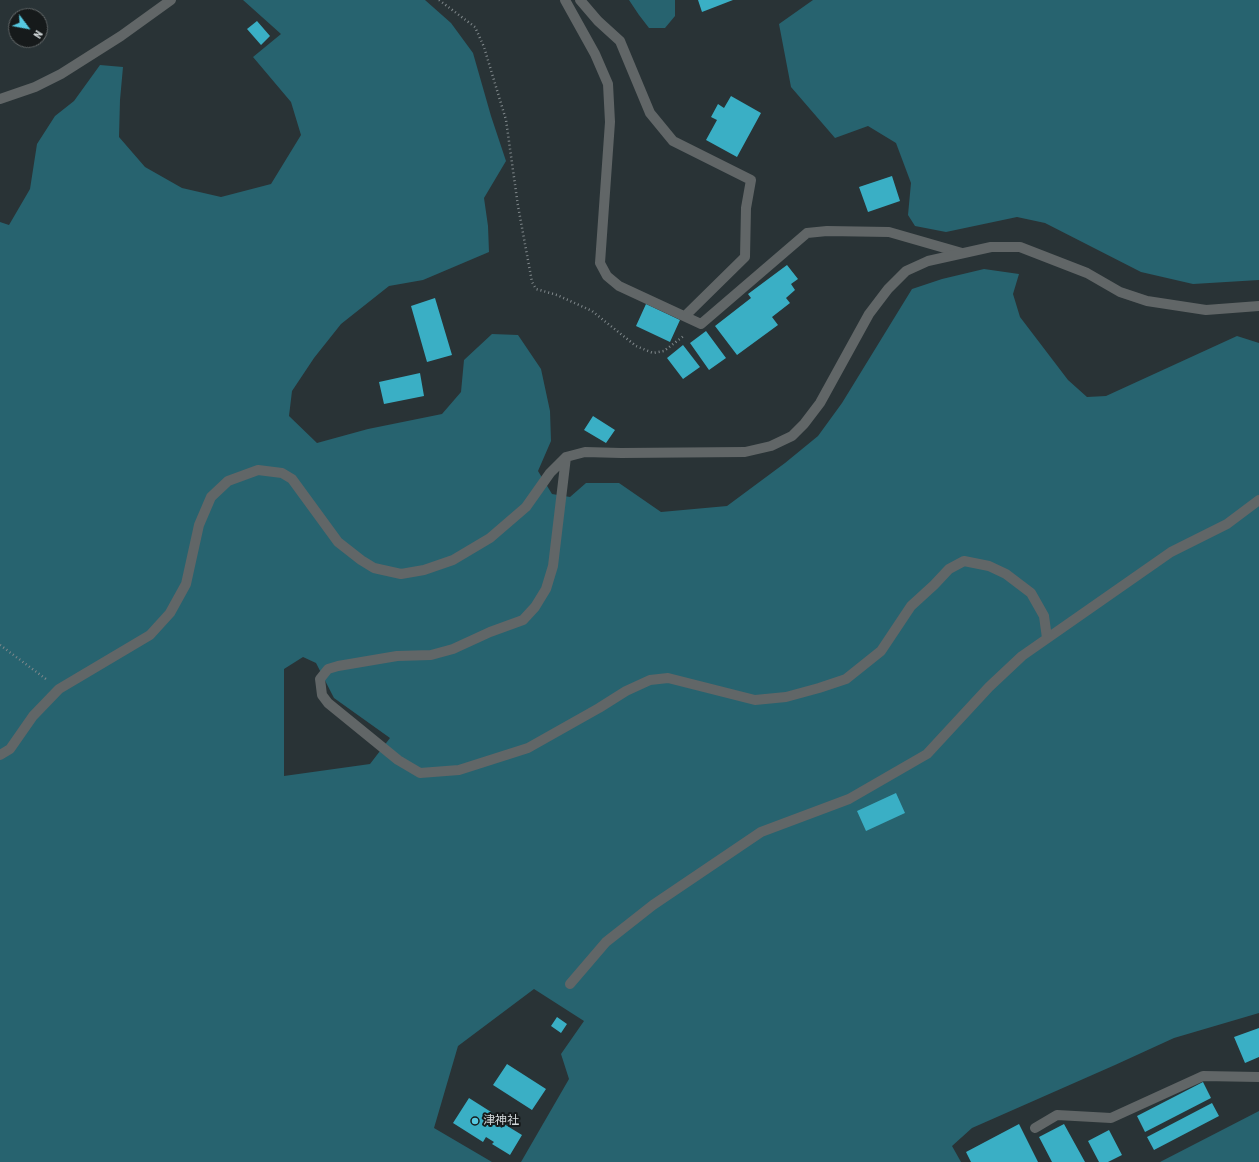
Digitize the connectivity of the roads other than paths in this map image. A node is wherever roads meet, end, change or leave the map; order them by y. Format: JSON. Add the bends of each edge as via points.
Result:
{"nodes":[{"id":1,"x":171,"y":0,"type":"edge"},
{"id":2,"x":565,"y":0,"type":"edge"},
{"id":3,"x":580,"y":0,"type":"edge"},
{"id":4,"x":0,"y":99,"type":"edge"},
{"id":5,"x":962,"y":253,"type":"junction"},
{"id":6,"x":1259,"y":306,"type":"edge"},
{"id":7,"x":685,"y":316,"type":"junction"},
{"id":8,"x":566,"y":458,"type":"junction"},
{"id":9,"x":1259,"y":500,"type":"edge"},
{"id":10,"x":1047,"y":638,"type":"junction"},
{"id":11,"x":0,"y":755,"type":"edge"},
{"id":12,"x":570,"y":984,"type":"dead end"},
{"id":13,"x":1259,"y":1077,"type":"edge"},
{"id":14,"x":1035,"y":1128,"type":"dead end"}],
"edges":[{"from":1,"to":4,"type":"street","via":[[121,36],[60,74],[35,87]]},
{"from":2,"to":7,"type":"street","via":[[595,54],[608,84],[610,122],[600,263],[608,276],[619,286]]},
{"from":3,"to":7,"type":"street","via":[[620,41],[650,113],[673,141],[751,180],[746,208],[745,257]]},
{"from":5,"to":6,"type":"street","via":[[991,247],[1020,247],[1087,273],[1120,292],[1147,301],[1206,310]]},
{"from":5,"to":7,"type":"street","via":[[889,232],[807,233],[701,324]]},
{"from":5,"to":8,"type":"street","via":[[928,261],[906,271],[888,289],[869,314],[820,402],[792,436],[771,446],[745,452],[585,452]]},
{"from":8,"to":10,"type":"street","via":[[553,566],[546,589],[523,620],[453,649],[431,655],[397,656],[338,666],[328,669],[320,679],[322,695],[328,704],[398,760],[420,773],[459,770],[528,748],[626,691],[650,680],[668,678],[755,700],[786,697],[846,678],[881,651],[911,606],[949,569],[964,561],[989,566],[1006,574],[1031,594],[1044,616]]},
{"from":8,"to":11,"type":"street","via":[[550,472],[526,507],[490,538],[453,560],[424,570],[401,574],[374,568],[338,542],[292,479],[282,473],[258,470],[228,481],[211,497],[199,525],[186,584],[170,613],[150,635],[59,689],[33,716],[10,749]]},
{"from":9,"to":10,"type":"street","via":[[1227,524],[1171,552]]},
{"from":10,"to":12,"type":"street","via":[[1022,656],[989,687],[927,754],[849,799],[761,832],[653,905],[606,942]]},
{"from":13,"to":14,"type":"street","via":[[1203,1076],[1112,1118],[1057,1115]]}]}
